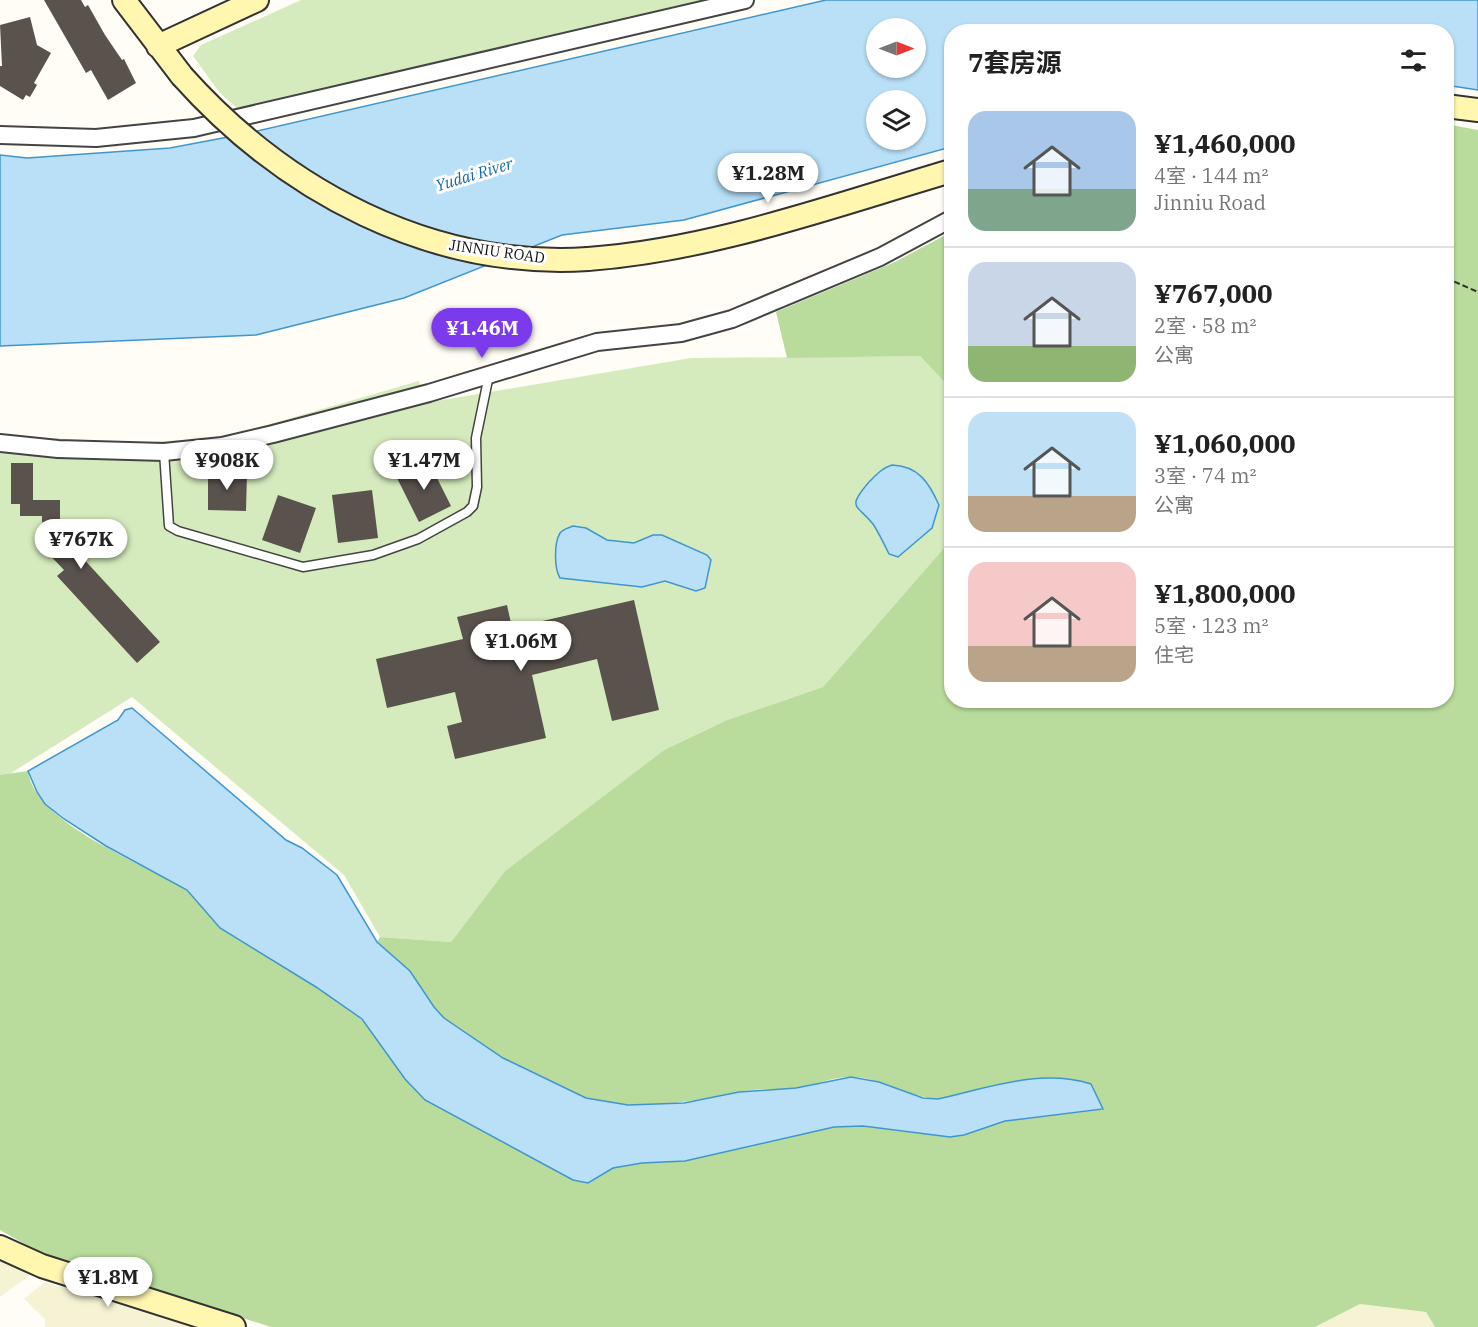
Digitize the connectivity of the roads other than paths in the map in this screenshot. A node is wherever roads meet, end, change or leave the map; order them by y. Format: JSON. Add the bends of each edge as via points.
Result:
{"nodes":[{"id":1,"x":124,"y":0,"type":"edge"},
{"id":2,"x":257,"y":0,"type":"edge"},
{"id":3,"x":745,"y":0,"type":"edge"},
{"id":4,"x":158,"y":46,"type":"junction"},
{"id":5,"x":1454,"y":107,"type":"edge"},
{"id":6,"x":1478,"y":110,"type":"edge"},
{"id":7,"x":0,"y":135,"type":"edge"},
{"id":8,"x":944,"y":173,"type":"edge"},
{"id":9,"x":944,"y":223,"type":"edge"},
{"id":10,"x":489,"y":375,"type":"junction"},
{"id":11,"x":0,"y":443,"type":"edge"},
{"id":12,"x":164,"y":452,"type":"junction"},
{"id":13,"x":0,"y":1248,"type":"edge"},
{"id":14,"x":234,"y":1327,"type":"edge"}],
"edges":[{"from":1,"to":4,"type":"main road","name":"JINNIU ROAD"},
{"from":2,"to":4,"type":"main road"},
{"from":3,"to":7,"type":"street","via":[[194,128],[96,138]]},
{"from":4,"to":8,"type":"main road","name":"JINNIU ROAD","bridge":true,"via":[[221,118],[314,188],[360,214],[456,247],[521,257],[588,259],[652,252],[751,230]]},
{"from":5,"to":6,"type":"main road"},
{"from":9,"to":10,"type":"street","via":[[880,257],[732,319],[681,333],[597,342]]},
{"from":10,"to":12,"type":"street","via":[[273,434],[222,446]]},
{"from":10,"to":12,"type":"lane","via":[[476,438],[477,488],[473,506],[418,539],[373,555],[322,566],[294,566],[177,531],[170,526]]},
{"from":11,"to":12,"type":"street"},
{"from":13,"to":14,"type":"main road","via":[[42,1266]]}]}
